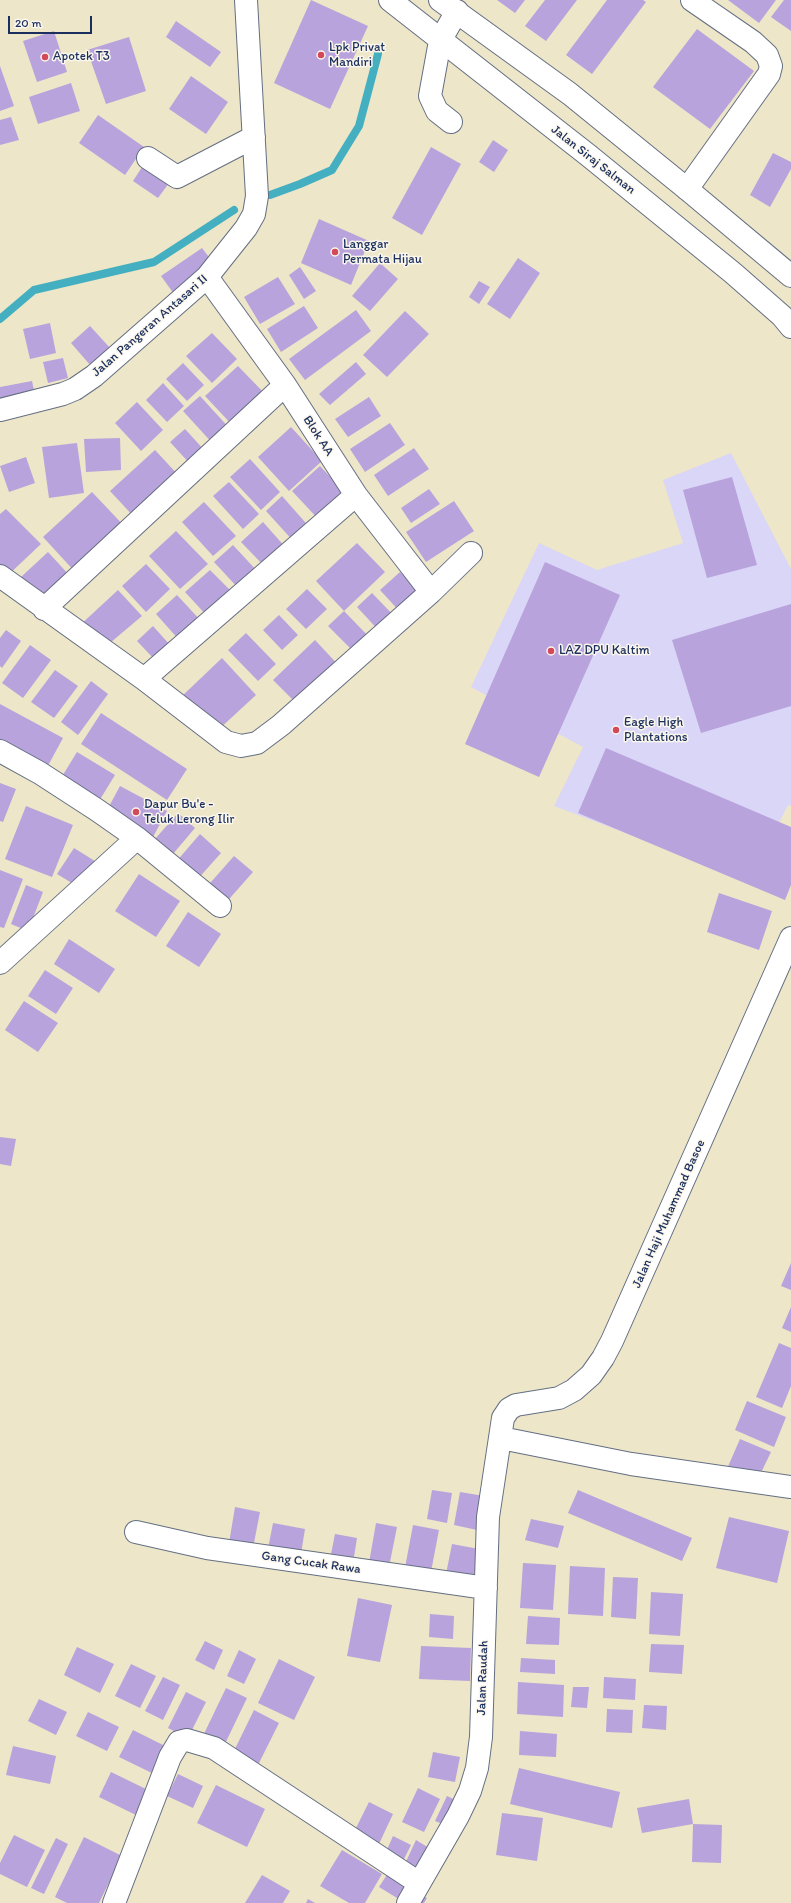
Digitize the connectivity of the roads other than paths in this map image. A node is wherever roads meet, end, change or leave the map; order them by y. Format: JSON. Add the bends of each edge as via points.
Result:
{"nodes":[{"id":1,"x":246,"y":0,"type":"edge"},
{"id":2,"x":390,"y":0,"type":"edge"},
{"id":3,"x":692,"y":0,"type":"edge"},
{"id":4,"x":448,"y":5,"type":"edge"},
{"id":5,"x":440,"y":41,"type":"junction"},
{"id":6,"x":451,"y":122,"type":"dead end"},
{"id":7,"x":254,"y":137,"type":"junction"},
{"id":8,"x":148,"y":158,"type":"dead end"},
{"id":9,"x":687,"y":189,"type":"junction"},
{"id":10,"x":791,"y":276,"type":"edge"},
{"id":11,"x":207,"y":278,"type":"junction"},
{"id":12,"x":791,"y":327,"type":"edge"},
{"id":13,"x":286,"y":385,"type":"junction"},
{"id":14,"x":0,"y":410,"type":"edge"},
{"id":15,"x":356,"y":495,"type":"junction"},
{"id":16,"x":471,"y":553,"type":"dead end"},
{"id":17,"x":0,"y":576,"type":"edge"},
{"id":18,"x":431,"y":592,"type":"junction"},
{"id":19,"x":44,"y":609,"type":"junction"},
{"id":20,"x":144,"y":679,"type":"junction"},
{"id":21,"x":0,"y":751,"type":"edge"},
{"id":22,"x":137,"y":838,"type":"junction"},
{"id":23,"x":220,"y":906,"type":"dead end"},
{"id":24,"x":791,"y":938,"type":"edge"},
{"id":25,"x":0,"y":963,"type":"edge"},
{"id":26,"x":501,"y":1438,"type":"junction"},
{"id":27,"x":791,"y":1486,"type":"edge"},
{"id":28,"x":136,"y":1532,"type":"dead end"},
{"id":29,"x":486,"y":1588,"type":"junction"},
{"id":30,"x":419,"y":1883,"type":"junction"},
{"id":31,"x":114,"y":1903,"type":"edge"},
{"id":32,"x":408,"y":1903,"type":"edge"}],
"edges":[{"from":1,"to":7,"type":"street","name":"Jalan Pangeran Antasari II"},
{"from":2,"to":5,"type":"street","name":"Jalan Siraj Salman"},
{"from":3,"to":9,"type":"street","via":[[753,42],[767,55],[771,66],[770,74]]},
{"from":4,"to":5,"type":"street"},
{"from":4,"to":9,"type":"street","via":[[570,94]]},
{"from":5,"to":6,"type":"street","via":[[430,96],[437,110]]},
{"from":5,"to":12,"type":"street","name":"Jalan Siraj Salman","via":[[588,155],[734,274]]},
{"from":7,"to":8,"type":"street","via":[[176,177]]},
{"from":7,"to":11,"type":"street","name":"Jalan Pangeran Antasari II","via":[[257,196],[254,214]]},
{"from":9,"to":10,"type":"street"},
{"from":11,"to":13,"type":"street","name":"Blok AA"},
{"from":11,"to":14,"type":"street","name":"Jalan Pangeran Antasari II","via":[[94,376],[74,389]]},
{"from":13,"to":15,"type":"street","name":"Blok AA"},
{"from":13,"to":19,"type":"street"},
{"from":15,"to":18,"type":"street","name":"Blok AA"},
{"from":15,"to":20,"type":"street"},
{"from":16,"to":18,"type":"street"},
{"from":17,"to":19,"type":"street"},
{"from":18,"to":20,"type":"street","via":[[281,725],[257,743],[241,746],[226,742]]},
{"from":19,"to":20,"type":"street"},
{"from":21,"to":22,"type":"street","via":[[40,773]]},
{"from":22,"to":23,"type":"street"},
{"from":22,"to":25,"type":"street"},
{"from":24,"to":26,"type":"street","name":"Jalan Haji Muhammad Basoe","via":[[603,1358],[591,1375],[574,1390],[559,1398],[509,1408],[503,1418]]},
{"from":26,"to":27,"type":"street","via":[[631,1464]]},
{"from":26,"to":29,"type":"street","name":"Jalan Raudah","via":[[488,1517]]},
{"from":28,"to":29,"type":"street","name":"Gang Cucak Rawa","via":[[207,1548]]},
{"from":29,"to":30,"type":"street","name":"Jalan Raudah","via":[[481,1738],[477,1768],[458,1816]]},
{"from":30,"to":31,"type":"street","via":[[214,1748],[187,1740],[179,1742],[170,1757]]},
{"from":30,"to":32,"type":"street","name":"Jalan Raudah"}]}
